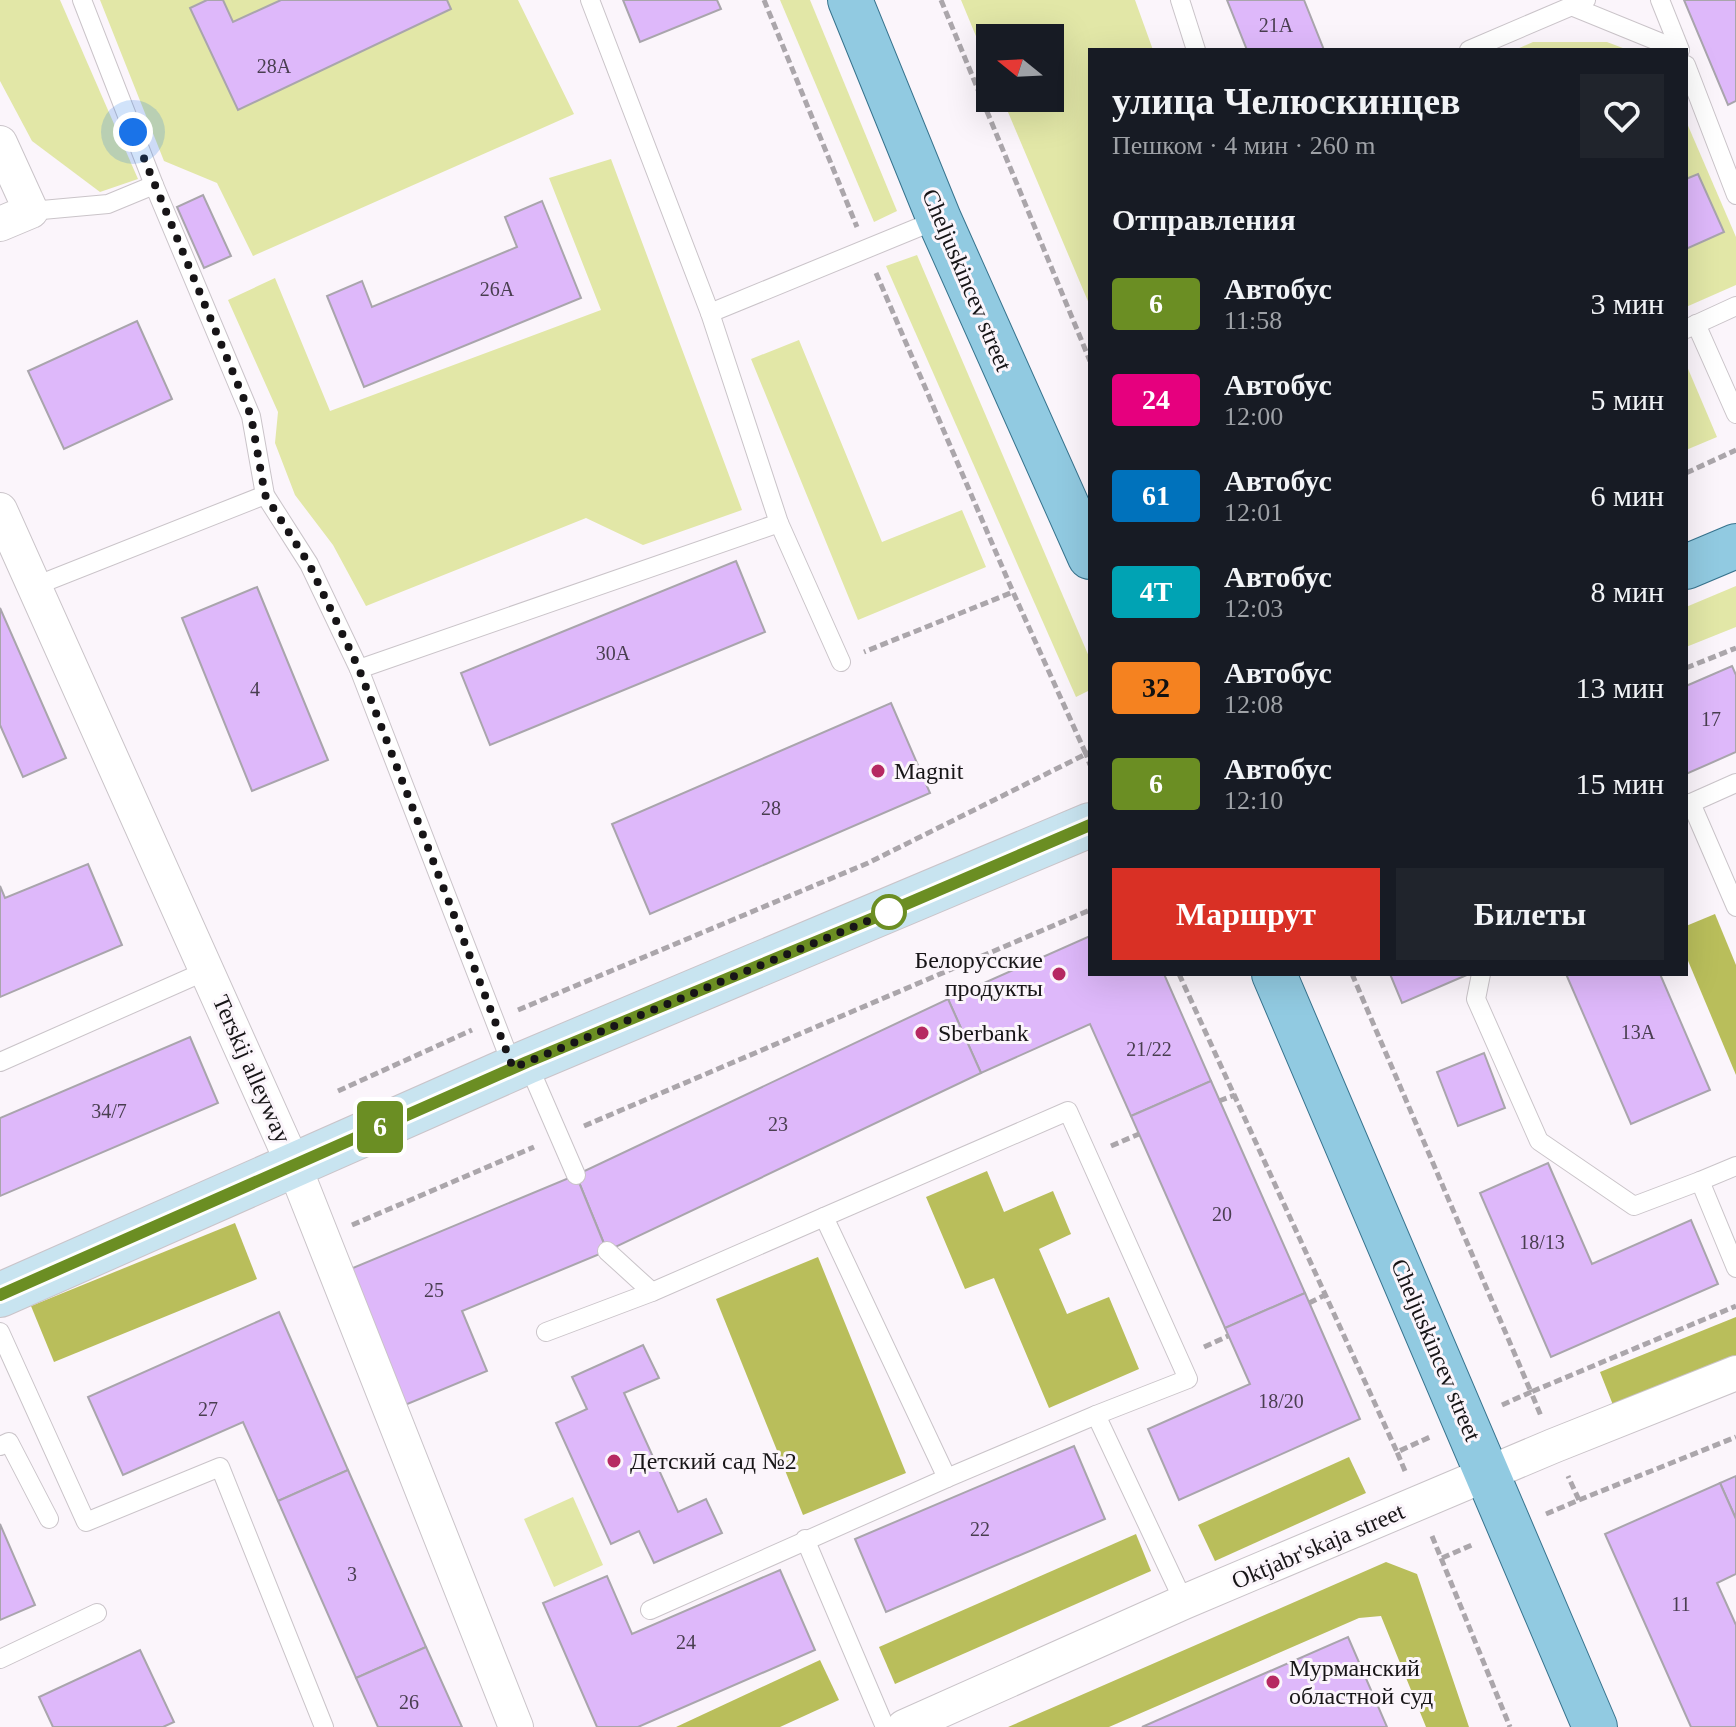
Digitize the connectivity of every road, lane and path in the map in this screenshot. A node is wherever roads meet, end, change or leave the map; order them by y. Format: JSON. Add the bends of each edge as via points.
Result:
{"nodes":[{"id":1,"x":82,"y":0,"type":"edge"},
{"id":2,"x":590,"y":0,"type":"edge"},
{"id":3,"x":764,"y":0,"type":"edge"},
{"id":4,"x":850,"y":0,"type":"edge"},
{"id":5,"x":941,"y":0,"type":"edge"},
{"id":6,"x":1180,"y":0,"type":"edge"},
{"id":7,"x":1660,"y":0,"type":"edge"},
{"id":8,"x":1579,"y":3,"type":"edge"},
{"id":9,"x":1195,"y":48,"type":"edge"},
{"id":10,"x":1474,"y":48,"type":"edge"},
{"id":11,"x":1676,"y":48,"type":"edge"},
{"id":12,"x":1679,"y":48,"type":"edge"},
{"id":13,"x":1688,"y":70,"type":"edge"},
{"id":14,"x":0,"y":143,"type":"edge"},
{"id":15,"x":154,"y":185,"type":"junction"},
{"id":16,"x":1736,"y":195,"type":"edge"},
{"id":17,"x":31,"y":211,"type":"junction"},
{"id":18,"x":939,"y":219,"type":"junction"},
{"id":19,"x":0,"y":224,"type":"edge"},
{"id":20,"x":866,"y":250,"type":"junction"},
{"id":21,"x":1736,"y":306,"type":"edge"},
{"id":22,"x":710,"y":313,"type":"junction"},
{"id":23,"x":1691,"y":326,"type":"edge"},
{"id":24,"x":1088,"y":356,"type":"edge"},
{"id":25,"x":1736,"y":414,"type":"edge"},
{"id":26,"x":1736,"y":450,"type":"edge"},
{"id":27,"x":1688,"y":472,"type":"edge"},
{"id":28,"x":265,"y":495,"type":"junction"},
{"id":29,"x":0,"y":510,"type":"edge"},
{"id":30,"x":779,"y":523,"type":"junction"},
{"id":31,"x":1736,"y":546,"type":"edge"},
{"id":32,"x":1088,"y":553,"type":"edge"},
{"id":33,"x":1688,"y":566,"type":"edge"},
{"id":34,"x":35,"y":586,"type":"junction"},
{"id":35,"x":1013,"y":592,"type":"junction"},
{"id":36,"x":1736,"y":648,"type":"edge"},
{"id":37,"x":841,"y":662,"type":"joint"},
{"id":38,"x":1688,"y":667,"type":"edge"},
{"id":39,"x":359,"y":669,"type":"junction"},
{"id":40,"x":1088,"y":753,"type":"edge"},
{"id":41,"x":1736,"y":783,"type":"edge"},
{"id":42,"x":1689,"y":805,"type":"edge"},
{"id":43,"x":1088,"y":826,"type":"edge"},
{"id":44,"x":1736,"y":907,"type":"edge"},
{"id":45,"x":1088,"y":911,"type":"edge"},
{"id":46,"x":208,"y":970,"type":"junction"},
{"id":47,"x":1180,"y":976,"type":"edge"},
{"id":48,"x":1275,"y":976,"type":"edge"},
{"id":49,"x":1353,"y":976,"type":"edge"},
{"id":50,"x":1481,"y":976,"type":"edge"},
{"id":51,"x":494,"y":1020,"type":"junction"},
{"id":52,"x":0,"y":1062,"type":"edge"},
{"id":53,"x":520,"y":1065,"type":"junction"},
{"id":54,"x":338,"y":1091,"type":"dead end"},
{"id":55,"x":1235,"y":1095,"type":"junction"},
{"id":56,"x":1219,"y":1101,"type":"dead end"},
{"id":57,"x":560,"y":1136,"type":"junction"},
{"id":58,"x":294,"y":1166,"type":"junction"},
{"id":59,"x":1736,"y":1166,"type":"edge"},
{"id":60,"x":576,"y":1175,"type":"dead end"},
{"id":61,"x":1700,"y":1181,"type":"junction"},
{"id":62,"x":824,"y":1217,"type":"junction"},
{"id":63,"x":322,"y":1238,"type":"junction"},
{"id":64,"x":607,"y":1251,"type":"dead end"},
{"id":65,"x":1736,"y":1268,"type":"edge"},
{"id":66,"x":652,"y":1292,"type":"junction"},
{"id":67,"x":0,"y":1295,"type":"edge"},
{"id":68,"x":1325,"y":1295,"type":"junction"},
{"id":69,"x":1309,"y":1303,"type":"dead end"},
{"id":70,"x":1736,"y":1306,"type":"edge"},
{"id":71,"x":0,"y":1332,"type":"edge"},
{"id":72,"x":546,"y":1332,"type":"dead end"},
{"id":73,"x":1736,"y":1373,"type":"edge"},
{"id":74,"x":1096,"y":1415,"type":"junction"},
{"id":75,"x":1736,"y":1437,"type":"edge"},
{"id":76,"x":0,"y":1446,"type":"edge"},
{"id":77,"x":1397,"y":1452,"type":"dead end"},
{"id":78,"x":1488,"y":1474,"type":"junction"},
{"id":79,"x":947,"y":1478,"type":"junction"},
{"id":80,"x":1579,"y":1500,"type":"dead end"},
{"id":81,"x":49,"y":1519,"type":"dead end"},
{"id":82,"x":805,"y":1539,"type":"junction"},
{"id":83,"x":1442,"y":1558,"type":"dead end"},
{"id":84,"x":1184,"y":1602,"type":"junction"},
{"id":85,"x":650,"y":1610,"type":"dead end"},
{"id":86,"x":97,"y":1613,"type":"dead end"},
{"id":87,"x":0,"y":1659,"type":"edge"},
{"id":88,"x":324,"y":1727,"type":"edge"},
{"id":89,"x":516,"y":1727,"type":"edge"},
{"id":90,"x":885,"y":1727,"type":"edge"},
{"id":91,"x":904,"y":1727,"type":"edge"},
{"id":92,"x":1510,"y":1727,"type":"edge"},
{"id":93,"x":1595,"y":1727,"type":"edge"}],
"edges":[{"from":1,"to":15,"type":"lane"},
{"from":2,"to":22,"type":"lane"},
{"from":3,"to":20,"type":"path"},
{"from":4,"to":18,"type":"main road","name":"Cheljuskincev street"},
{"from":5,"to":24,"type":"path"},
{"from":6,"to":9,"type":"lane"},
{"from":7,"to":12,"type":"lane"},
{"from":8,"to":10,"type":"lane"},
{"from":8,"to":11,"type":"lane"},
{"from":13,"to":16,"type":"lane"},
{"from":14,"to":17,"type":"street"},
{"from":15,"to":17,"type":"lane","via":[[108,204]]},
{"from":15,"to":28,"type":"lane","via":[[251,416]]},
{"from":17,"to":19,"type":"street"},
{"from":18,"to":20,"type":"lane"},
{"from":18,"to":32,"type":"main road","name":"Cheljuskincev street"},
{"from":20,"to":22,"type":"lane"},
{"from":20,"to":35,"type":"path"},
{"from":21,"to":23,"type":"lane"},
{"from":22,"to":30,"type":"lane"},
{"from":23,"to":25,"type":"lane"},
{"from":26,"to":27,"type":"path"},
{"from":28,"to":34,"type":"lane"},
{"from":28,"to":39,"type":"lane","via":[[309,564]]},
{"from":29,"to":34,"type":"street","name":"Terskij alleyway"},
{"from":30,"to":37,"type":"lane"},
{"from":30,"to":39,"type":"lane"},
{"from":31,"to":33,"type":"main road"},
{"from":34,"to":46,"type":"street","name":"Terskij alleyway"},
{"from":35,"to":37,"type":"path"},
{"from":35,"to":40,"type":"path"},
{"from":36,"to":38,"type":"path"},
{"from":39,"to":51,"type":"lane"},
{"from":40,"to":51,"type":"path","via":[[868,863]]},
{"from":41,"to":42,"type":"lane"},
{"from":42,"to":44,"type":"lane"},
{"from":43,"to":53,"type":"street"},
{"from":45,"to":57,"type":"path"},
{"from":46,"to":52,"type":"lane"},
{"from":46,"to":58,"type":"street","name":"Terskij alleyway"},
{"from":47,"to":55,"type":"path"},
{"from":48,"to":78,"type":"main road","name":"Cheljuskincev street"},
{"from":49,"to":70,"type":"path","via":[[1531,1392]]},
{"from":50,"to":61,"type":"lane","via":[[1476,999],[1539,1141],[1634,1206]]},
{"from":51,"to":53,"type":"lane"},
{"from":51,"to":54,"type":"path"},
{"from":53,"to":57,"type":"lane"},
{"from":53,"to":58,"type":"street"},
{"from":55,"to":56,"type":"path"},
{"from":55,"to":68,"type":"path"},
{"from":57,"to":60,"type":"lane"},
{"from":57,"to":63,"type":"path"},
{"from":58,"to":63,"type":"street","name":"Terskij alleyway"},
{"from":58,"to":67,"type":"street"},
{"from":59,"to":61,"type":"lane"},
{"from":61,"to":65,"type":"lane"},
{"from":62,"to":66,"type":"lane"},
{"from":62,"to":74,"type":"lane","via":[[1068,1111],[1188,1379]]},
{"from":62,"to":79,"type":"lane"},
{"from":63,"to":89,"type":"street","name":"Terskij alleyway"},
{"from":64,"to":66,"type":"lane"},
{"from":66,"to":72,"type":"lane"},
{"from":68,"to":69,"type":"path"},
{"from":68,"to":77,"type":"path"},
{"from":71,"to":88,"type":"lane","via":[[86,1522],[220,1467]]},
{"from":73,"to":78,"type":"street","name":"Oktjabr'skaja street"},
{"from":74,"to":79,"type":"lane"},
{"from":74,"to":84,"type":"lane"},
{"from":75,"to":80,"type":"path"},
{"from":76,"to":81,"type":"lane","via":[[9,1442]]},
{"from":78,"to":84,"type":"street","name":"Oktjabr'skaja street"},
{"from":78,"to":93,"type":"main road","name":"Cheljuskincev street"},
{"from":79,"to":82,"type":"lane"},
{"from":82,"to":85,"type":"lane"},
{"from":82,"to":90,"type":"lane"},
{"from":83,"to":92,"type":"path"},
{"from":84,"to":91,"type":"street","name":"Oktjabr'skaja street"},
{"from":86,"to":87,"type":"lane"}]}
